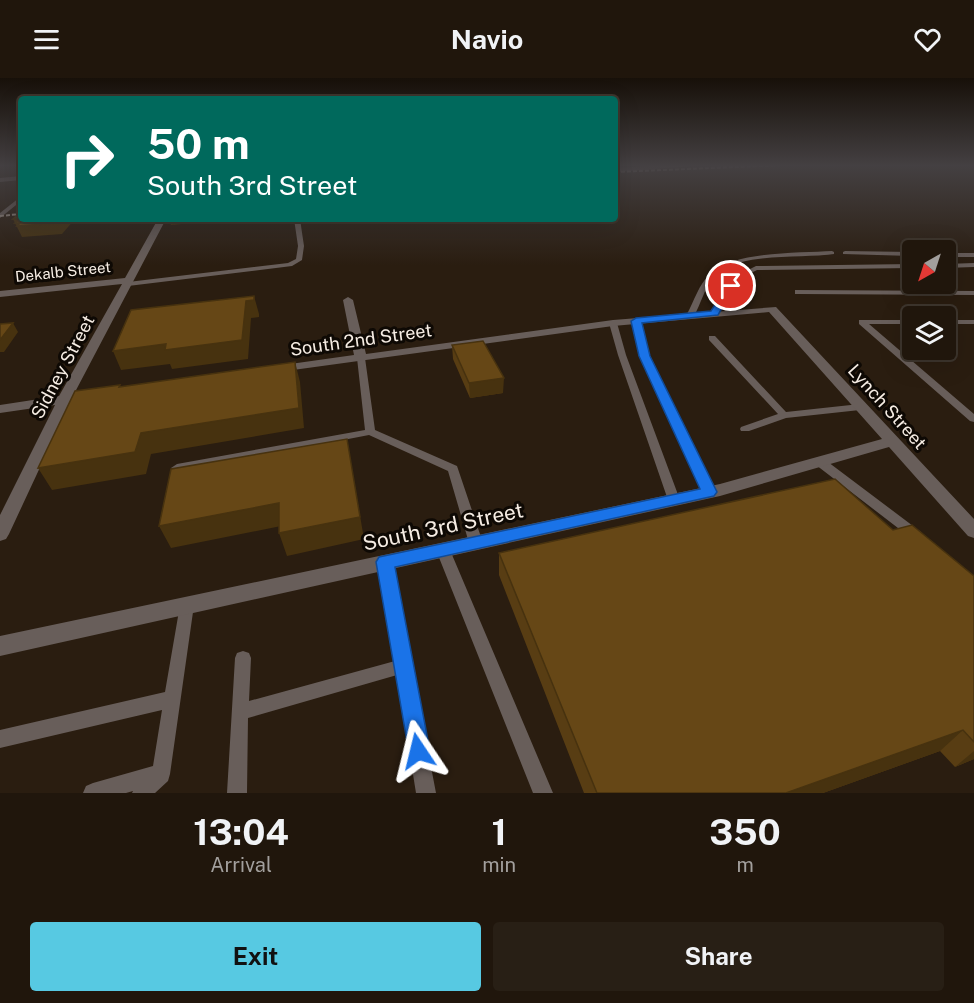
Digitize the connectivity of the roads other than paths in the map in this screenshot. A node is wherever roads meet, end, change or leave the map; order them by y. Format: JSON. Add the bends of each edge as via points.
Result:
{"nodes":[{"id":1,"x":18,"y":200,"type":"edge"},
{"id":2,"x":1,"y":214,"type":"edge"},
{"id":3,"x":160,"y":222,"type":"edge"},
{"id":4,"x":298,"y":222,"type":"edge"},
{"id":5,"x":832,"y":253,"type":"dead end"},
{"id":6,"x":845,"y":253,"type":"dead end"},
{"id":7,"x":902,"y":254,"type":"edge"},
{"id":8,"x":956,"y":255,"type":"edge"},
{"id":9,"x":974,"y":255,"type":"edge"},
{"id":10,"x":974,"y":265,"type":"edge"},
{"id":11,"x":902,"y":266,"type":"edge"},
{"id":12,"x":956,"y":266,"type":"edge"},
{"id":13,"x":129,"y":282,"type":"junction"},
{"id":14,"x":798,"y":292,"type":"dead end"},
{"id":15,"x":974,"y":293,"type":"edge"},
{"id":16,"x":0,"y":294,"type":"edge"},
{"id":17,"x":348,"y":300,"type":"dead end"},
{"id":18,"x":772,"y":309,"type":"joint"},
{"id":19,"x":715,"y":313,"type":"junction"},
{"id":20,"x":691,"y":314,"type":"junction"},
{"id":21,"x":636,"y":321,"type":"junction"},
{"id":22,"x":902,"y":322,"type":"edge"},
{"id":23,"x":956,"y":322,"type":"edge"},
{"id":24,"x":974,"y":322,"type":"edge"},
{"id":25,"x":613,"y":323,"type":"junction"},
{"id":26,"x":712,"y":338,"type":"dead end"},
{"id":27,"x":902,"y":357,"type":"edge"},
{"id":28,"x":361,"y":358,"type":"junction"},
{"id":29,"x":906,"y":360,"type":"edge"},
{"id":30,"x":266,"y":372,"type":"edge"},
{"id":31,"x":99,"y":395,"type":"edge"},
{"id":32,"x":64,"y":400,"type":"junction"},
{"id":33,"x":860,"y":407,"type":"junction"},
{"id":34,"x":0,"y":409,"type":"edge"},
{"id":35,"x":784,"y":415,"type":"junction"},
{"id":36,"x":974,"y":419,"type":"edge"},
{"id":37,"x":745,"y":429,"type":"dead end"},
{"id":38,"x":370,"y":432,"type":"junction"},
{"id":39,"x":892,"y":441,"type":"junction"},
{"id":40,"x":820,"y":462,"type":"junction"},
{"id":41,"x":177,"y":468,"type":"edge"},
{"id":42,"x":709,"y":492,"type":"junction"},
{"id":43,"x":674,"y":500,"type":"junction"},
{"id":44,"x":974,"y":531,"type":"edge"},
{"id":45,"x":0,"y":534,"type":"edge"},
{"id":46,"x":476,"y":543,"type":"junction"},
{"id":47,"x":928,"y":546,"type":"edge"},
{"id":48,"x":443,"y":550,"type":"junction"},
{"id":49,"x":385,"y":562,"type":"junction"},
{"id":50,"x":187,"y":605,"type":"junction"},
{"id":51,"x":0,"y":646,"type":"edge"},
{"id":52,"x":243,"y":658,"type":"dead end"},
{"id":53,"x":403,"y":666,"type":"junction"},
{"id":54,"x":172,"y":699,"type":"junction"},
{"id":55,"x":240,"y":712,"type":"junction"},
{"id":56,"x":0,"y":739,"type":"edge"},
{"id":57,"x":161,"y":774,"type":"junction"},
{"id":58,"x":93,"y":793,"type":"edge"},
{"id":59,"x":142,"y":793,"type":"edge"},
{"id":60,"x":237,"y":793,"type":"edge"},
{"id":61,"x":426,"y":793,"type":"edge"},
{"id":62,"x":543,"y":793,"type":"edge"}],
"edges":[{"from":1,"to":2,"type":"lane"},
{"from":3,"to":13,"type":"street","name":"Sidney Street"},
{"from":4,"to":13,"type":"lane","name":"Dekalb Street","via":[[302,246],[299,260],[274,268]]},
{"from":5,"to":20,"type":"lane","via":[[733,264],[709,279]]},
{"from":6,"to":7,"type":"lane"},
{"from":8,"to":9,"type":"lane"},
{"from":10,"to":12,"type":"lane"},
{"from":11,"to":19,"type":"lane","via":[[756,268],[736,278]]},
{"from":13,"to":16,"type":"street","name":"Dekalb Street"},
{"from":13,"to":32,"type":"street","name":"Sidney Street"},
{"from":14,"to":15,"type":"lane"},
{"from":17,"to":28,"type":"street"},
{"from":18,"to":19,"type":"street","name":"South 2nd Street"},
{"from":18,"to":33,"type":"street","name":"Lynch Street"},
{"from":19,"to":20,"type":"street","name":"South 2nd Street"},
{"from":20,"to":21,"type":"street","name":"South 2nd Street"},
{"from":21,"to":25,"type":"street","name":"South 2nd Street"},
{"from":21,"to":42,"type":"lane","via":[[644,356]]},
{"from":22,"to":27,"type":"lane","via":[[862,322]]},
{"from":23,"to":24,"type":"lane"},
{"from":25,"to":28,"type":"street","name":"South 2nd Street"},
{"from":25,"to":43,"type":"lane"},
{"from":26,"to":35,"type":"lane"},
{"from":28,"to":30,"type":"street","name":"South 2nd Street"},
{"from":28,"to":38,"type":"lane"},
{"from":29,"to":36,"type":"lane"},
{"from":31,"to":32,"type":"street"},
{"from":32,"to":34,"type":"street"},
{"from":32,"to":45,"type":"street","name":"Sidney Street"},
{"from":33,"to":35,"type":"lane"},
{"from":33,"to":39,"type":"street","name":"Lynch Street"},
{"from":35,"to":37,"type":"lane"},
{"from":38,"to":41,"type":"lane"},
{"from":38,"to":46,"type":"lane","via":[[453,469]]},
{"from":39,"to":40,"type":"street","name":"South 3rd Street"},
{"from":39,"to":44,"type":"street","name":"Lynch Street"},
{"from":40,"to":42,"type":"street","name":"South 3rd Street"},
{"from":40,"to":47,"type":"lane"},
{"from":42,"to":43,"type":"street","name":"South 3rd Street"},
{"from":43,"to":46,"type":"street","name":"South 3rd Street"},
{"from":46,"to":48,"type":"street","name":"South 3rd Street"},
{"from":48,"to":49,"type":"street","name":"South 3rd Street"},
{"from":48,"to":62,"type":"lane"},
{"from":49,"to":50,"type":"street","name":"South 3rd Street"},
{"from":49,"to":53,"type":"lane"},
{"from":50,"to":51,"type":"street","name":"South 3rd Street"},
{"from":50,"to":54,"type":"lane"},
{"from":52,"to":55,"type":"lane"},
{"from":53,"to":55,"type":"lane"},
{"from":53,"to":61,"type":"lane"},
{"from":54,"to":56,"type":"lane"},
{"from":54,"to":57,"type":"lane"},
{"from":55,"to":60,"type":"lane"},
{"from":57,"to":58,"type":"lane"},
{"from":57,"to":59,"type":"lane"}]}
